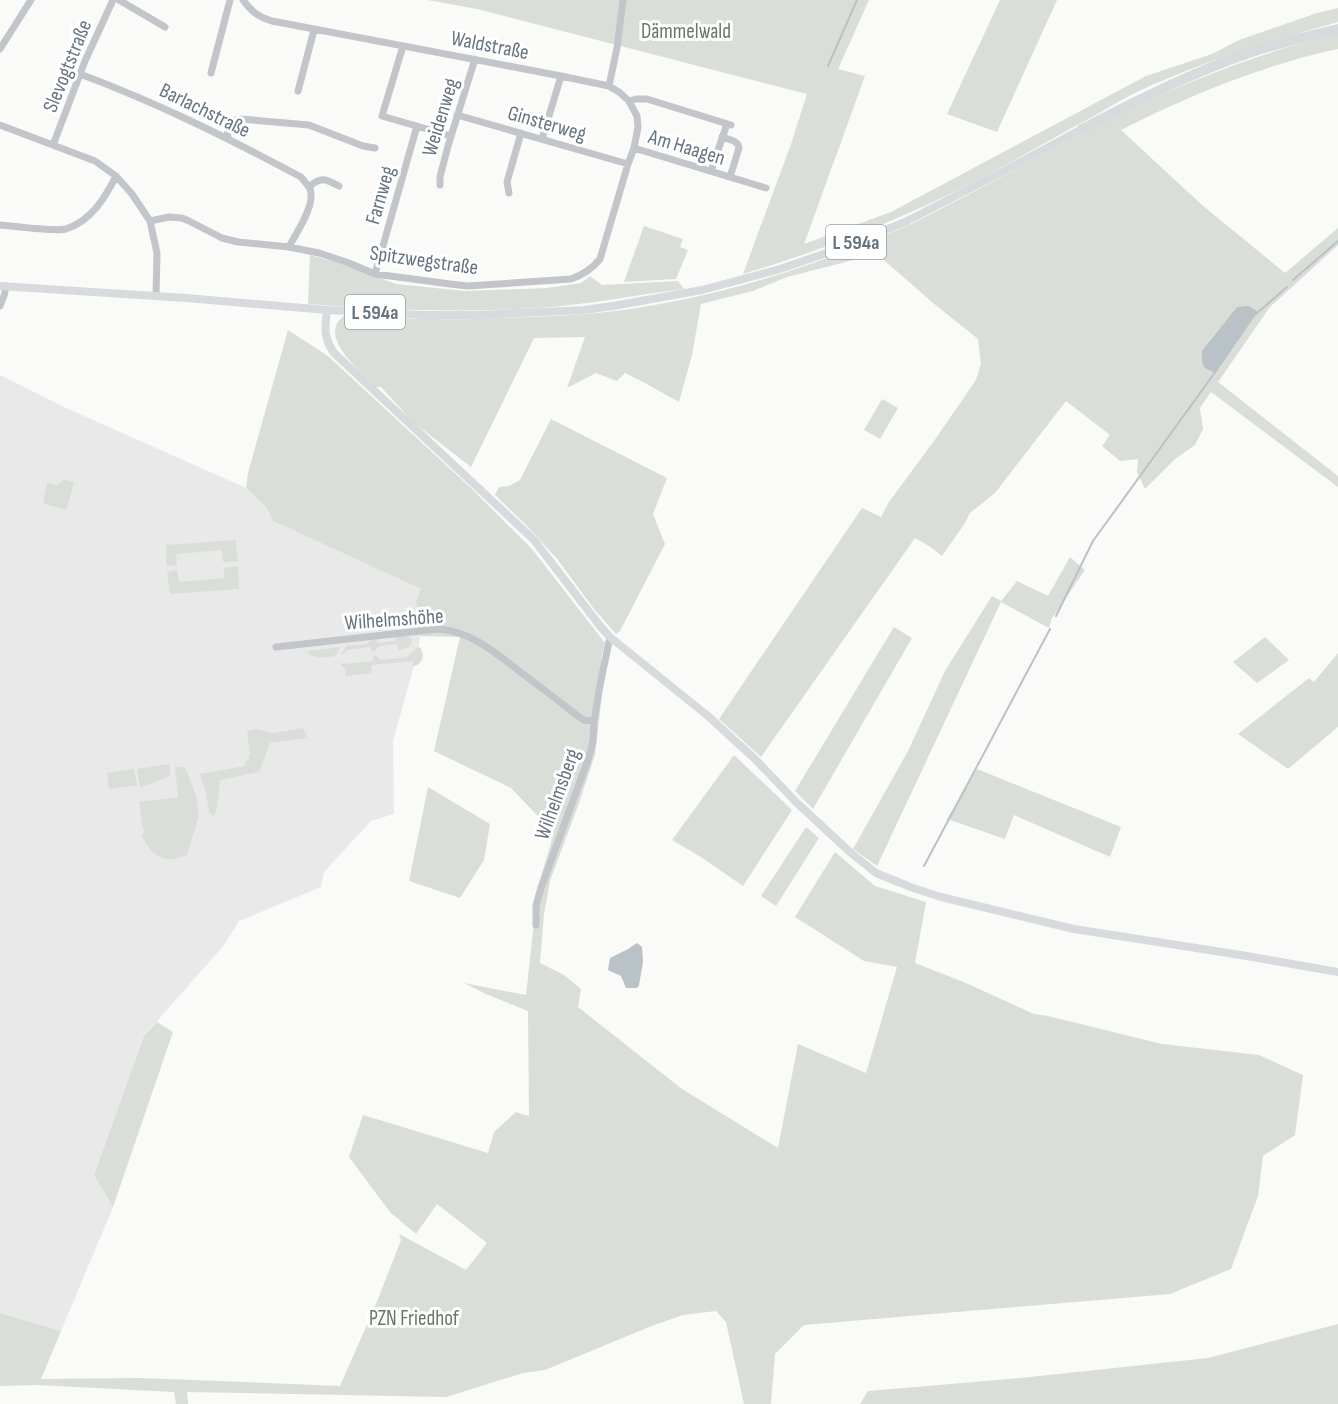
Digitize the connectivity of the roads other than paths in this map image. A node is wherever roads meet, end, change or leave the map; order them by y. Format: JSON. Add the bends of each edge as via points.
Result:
{"nodes":[{"id":1,"x":31,"y":0,"type":"edge"},
{"id":2,"x":113,"y":0,"type":"edge"},
{"id":3,"x":118,"y":0,"type":"edge"},
{"id":4,"x":230,"y":0,"type":"edge"},
{"id":5,"x":243,"y":0,"type":"edge"},
{"id":6,"x":623,"y":0,"type":"edge"},
{"id":7,"x":165,"y":27,"type":"dead end"},
{"id":8,"x":1338,"y":29,"type":"edge"},
{"id":9,"x":314,"y":30,"type":"junction"},
{"id":10,"x":403,"y":46,"type":"junction"},
{"id":11,"x":0,"y":49,"type":"edge"},
{"id":12,"x":475,"y":59,"type":"junction"},
{"id":13,"x":211,"y":73,"type":"dead end"},
{"id":14,"x":80,"y":74,"type":"junction"},
{"id":15,"x":561,"y":76,"type":"junction"},
{"id":16,"x":609,"y":86,"type":"junction"},
{"id":17,"x":298,"y":91,"type":"dead end"},
{"id":18,"x":629,"y":101,"type":"junction"},
{"id":19,"x":457,"y":115,"type":"junction"},
{"id":20,"x":0,"y":125,"type":"edge"},
{"id":21,"x":417,"y":126,"type":"junction"},
{"id":22,"x":1082,"y":129,"type":"joint"},
{"id":23,"x":521,"y":133,"type":"junction"},
{"id":24,"x":451,"y":136,"type":"junction"},
{"id":25,"x":228,"y":138,"type":"junction"},
{"id":26,"x":722,"y":138,"type":"junction"},
{"id":27,"x":542,"y":139,"type":"junction"},
{"id":28,"x":53,"y":145,"type":"junction"},
{"id":29,"x":375,"y":148,"type":"dead end"},
{"id":30,"x":634,"y":148,"type":"junction"},
{"id":31,"x":628,"y":164,"type":"junction"},
{"id":32,"x":711,"y":171,"type":"junction"},
{"id":33,"x":116,"y":176,"type":"junction"},
{"id":34,"x":730,"y":177,"type":"junction"},
{"id":35,"x":440,"y":185,"type":"dead end"},
{"id":36,"x":339,"y":186,"type":"dead end"},
{"id":37,"x":309,"y":187,"type":"junction"},
{"id":38,"x":766,"y":188,"type":"dead end"},
{"id":39,"x":509,"y":193,"type":"dead end"},
{"id":40,"x":150,"y":221,"type":"junction"},
{"id":41,"x":0,"y":225,"type":"edge"},
{"id":42,"x":288,"y":247,"type":"junction"},
{"id":43,"x":375,"y":274,"type":"junction"},
{"id":44,"x":3,"y":286,"type":"edge"},
{"id":45,"x":156,"y":296,"type":"junction"},
{"id":46,"x":0,"y":306,"type":"edge"},
{"id":47,"x":327,"y":310,"type":"junction"},
{"id":48,"x":610,"y":637,"type":"junction"},
{"id":49,"x":276,"y":647,"type":"dead end"},
{"id":50,"x":594,"y":721,"type":"junction"},
{"id":51,"x":536,"y":925,"type":"dead end"},
{"id":52,"x":1338,"y":972,"type":"edge"}],
"edges":[{"from":1,"to":11,"type":"street"},
{"from":2,"to":14,"type":"street","name":"Slevogtstraße"},
{"from":3,"to":7,"type":"street"},
{"from":4,"to":13,"type":"street"},
{"from":5,"to":9,"type":"street","name":"Waldstraße","via":[[261,17]]},
{"from":6,"to":16,"type":"street"},
{"from":8,"to":22,"type":"highway","number":"L 594a","via":[[1249,53],[1150,93]]},
{"from":9,"to":10,"type":"street","name":"Waldstraße"},
{"from":9,"to":17,"type":"street"},
{"from":10,"to":12,"type":"street","name":"Waldstraße"},
{"from":10,"to":21,"type":"street","via":[[382,116]]},
{"from":12,"to":15,"type":"street","name":"Waldstraße"},
{"from":12,"to":19,"type":"street","name":"Weidenweg"},
{"from":14,"to":25,"type":"street","name":"Barlachstraße","via":[[127,91]]},
{"from":14,"to":28,"type":"street","name":"Slevogtstraße"},
{"from":15,"to":16,"type":"street","name":"Waldstraße"},
{"from":15,"to":27,"type":"street"},
{"from":16,"to":18,"type":"street","name":"Waldstraße"},
{"from":18,"to":26,"type":"street","via":[[647,99],[729,124]]},
{"from":18,"to":30,"type":"street","name":"Spitzwegstraße","via":[[637,116]]},
{"from":19,"to":23,"type":"street","name":"Ginsterweg"},
{"from":19,"to":24,"type":"street","name":"Weidenweg"},
{"from":20,"to":28,"type":"street"},
{"from":21,"to":24,"type":"street"},
{"from":21,"to":43,"type":"street","name":"Farnweg"},
{"from":22,"to":47,"type":"main road","number":"L 594a","via":[[905,222],[780,269],[702,290],[584,310],[478,315]]},
{"from":23,"to":27,"type":"street","name":"Ginsterweg"},
{"from":23,"to":39,"type":"street","via":[[507,182]]},
{"from":24,"to":35,"type":"street","name":"Weidenweg"},
{"from":25,"to":29,"type":"street","via":[[230,123],[241,119],[309,125]]},
{"from":25,"to":37,"type":"street","name":"Barlachstraße","via":[[301,177]]},
{"from":26,"to":32,"type":"street"},
{"from":26,"to":34,"type":"street","name":"Am Haagen","via":[[739,144]]},
{"from":27,"to":31,"type":"street","name":"Ginsterweg"},
{"from":28,"to":33,"type":"street","via":[[95,161]]},
{"from":30,"to":31,"type":"street","name":"Spitzwegstraße"},
{"from":30,"to":32,"type":"street","name":"Am Haagen"},
{"from":31,"to":43,"type":"street","name":"Spitzwegstraße","via":[[600,259],[582,275],[468,286]]},
{"from":32,"to":34,"type":"street","name":"Am Haagen"},
{"from":33,"to":40,"type":"street"},
{"from":33,"to":41,"type":"street","via":[[101,204],[64,229]]},
{"from":34,"to":38,"type":"street","name":"Am Haagen"},
{"from":36,"to":37,"type":"street","via":[[320,179]]},
{"from":37,"to":42,"type":"street","via":[[310,206]]},
{"from":40,"to":42,"type":"street","name":"Spitzwegstraße","via":[[182,218],[222,238]]},
{"from":40,"to":45,"type":"street","via":[[157,253]]},
{"from":42,"to":43,"type":"street","name":"Spitzwegstraße","via":[[331,257]]},
{"from":44,"to":45,"type":"main road"},
{"from":44,"to":46,"type":"street"},
{"from":45,"to":47,"type":"main road"},
{"from":47,"to":48,"type":"main road","via":[[325,336],[334,353],[534,540]]},
{"from":48,"to":50,"type":"street","name":"Wilhelmsberg"},
{"from":48,"to":52,"type":"main road","via":[[708,716],[876,873],[941,897],[1074,929]]},
{"from":49,"to":50,"type":"street","name":"Wilhelmshöhe","via":[[448,629],[468,636],[503,658],[579,717]]},
{"from":50,"to":51,"type":"street","name":"Wilhelmsberg","via":[[589,757],[541,888]]}]}
